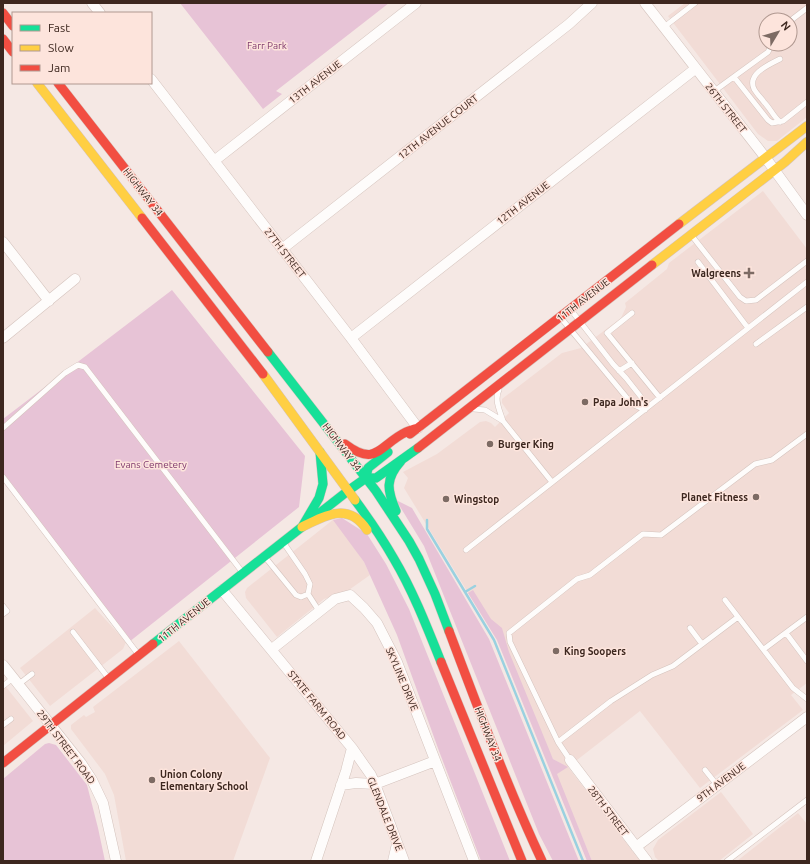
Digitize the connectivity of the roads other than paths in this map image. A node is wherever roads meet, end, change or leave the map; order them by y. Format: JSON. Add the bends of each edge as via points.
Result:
{"nodes":[{"id":1,"x":92,"y":3,"type":"edge"},
{"id":2,"x":416,"y":3,"type":"edge"},
{"id":3,"x":592,"y":3,"type":"edge"},
{"id":4,"x":645,"y":3,"type":"edge"},
{"id":5,"x":695,"y":3,"type":"edge"},
{"id":6,"x":807,"y":8,"type":"edge"},
{"id":7,"x":99,"y":12,"type":"edge"},
{"id":8,"x":3,"y":13,"type":"edge"},
{"id":9,"x":798,"y":15,"type":"edge"},
{"id":10,"x":12,"y":25,"type":"edge"},
{"id":11,"x":664,"y":27,"type":"junction"},
{"id":12,"x":3,"y":39,"type":"edge"},
{"id":13,"x":12,"y":51,"type":"edge"},
{"id":14,"x":768,"y":52,"type":"edge"},
{"id":15,"x":780,"y":59,"type":"dead end"},
{"id":16,"x":695,"y":69,"type":"junction"},
{"id":17,"x":734,"y":78,"type":"junction"},
{"id":18,"x":152,"y":80,"type":"edge"},
{"id":19,"x":38,"y":84,"type":"edge"},
{"id":20,"x":59,"y":84,"type":"edge"},
{"id":21,"x":714,"y":92,"type":"junction"},
{"id":22,"x":807,"y":102,"type":"edge"},
{"id":23,"x":780,"y":122,"type":"junction"},
{"id":24,"x":807,"y":126,"type":"edge"},
{"id":25,"x":807,"y":142,"type":"edge"},
{"id":26,"x":765,"y":157,"type":"junction"},
{"id":27,"x":214,"y":161,"type":"junction"},
{"id":28,"x":774,"y":170,"type":"junction"},
{"id":29,"x":807,"y":215,"type":"edge"},
{"id":30,"x":691,"y":235,"type":"junction"},
{"id":31,"x":3,"y":242,"type":"edge"},
{"id":32,"x":282,"y":249,"type":"junction"},
{"id":33,"x":807,"y":260,"type":"edge"},
{"id":34,"x":698,"y":262,"type":"dead end"},
{"id":35,"x":75,"y":278,"type":"dead end"},
{"id":36,"x":807,"y":282,"type":"edge"},
{"id":37,"x":49,"y":301,"type":"junction"},
{"id":38,"x":807,"y":306,"type":"edge"},
{"id":39,"x":570,"y":309,"type":"junction"},
{"id":40,"x":632,"y":313,"type":"dead end"},
{"id":41,"x":560,"y":317,"type":"junction"},
{"id":42,"x":580,"y":322,"type":"junction"},
{"id":43,"x":748,"y":328,"type":"junction"},
{"id":44,"x":570,"y":329,"type":"junction"},
{"id":45,"x":3,"y":338,"type":"edge"},
{"id":46,"x":351,"y":338,"type":"junction"},
{"id":47,"x":756,"y":344,"type":"dead end"},
{"id":48,"x":632,"y":363,"type":"junction"},
{"id":49,"x":619,"y":371,"type":"junction"},
{"id":50,"x":501,"y":384,"type":"junction"},
{"id":51,"x":660,"y":398,"type":"junction"},
{"id":52,"x":644,"y":410,"type":"junction"},
{"id":53,"x":461,"y":414,"type":"junction"},
{"id":54,"x":504,"y":421,"type":"junction"},
{"id":55,"x":3,"y":428,"type":"edge"},
{"id":56,"x":418,"y":428,"type":"junction"},
{"id":57,"x":330,"y":431,"type":"junction"},
{"id":58,"x":807,"y":434,"type":"edge"},
{"id":59,"x":320,"y":451,"type":"junction"},
{"id":60,"x":401,"y":461,"type":"junction"},
{"id":61,"x":3,"y":477,"type":"edge"},
{"id":62,"x":366,"y":478,"type":"junction"},
{"id":63,"x":552,"y":482,"type":"junction"},
{"id":64,"x":349,"y":490,"type":"junction"},
{"id":65,"x":302,"y":527,"type":"junction"},
{"id":66,"x":409,"y":541,"type":"junction"},
{"id":67,"x":282,"y":542,"type":"junction"},
{"id":68,"x":466,"y":550,"type":"dead end"},
{"id":69,"x":265,"y":556,"type":"junction"},
{"id":70,"x":244,"y":573,"type":"junction"},
{"id":71,"x":222,"y":590,"type":"junction"},
{"id":72,"x":410,"y":591,"type":"junction"},
{"id":73,"x":308,"y":594,"type":"junction"},
{"id":74,"x":726,"y":600,"type":"dead end"},
{"id":75,"x":3,"y":606,"type":"edge"},
{"id":76,"x":319,"y":611,"type":"junction"},
{"id":77,"x":3,"y":614,"type":"edge"},
{"id":78,"x":738,"y":617,"type":"junction"},
{"id":79,"x":807,"y":617,"type":"edge"},
{"id":80,"x":690,"y":628,"type":"dead end"},
{"id":81,"x":73,"y":632,"type":"dead end"},
{"id":82,"x":786,"y":633,"type":"junction"},
{"id":83,"x":702,"y":644,"type":"junction"},
{"id":84,"x":272,"y":649,"type":"junction"},
{"id":85,"x":764,"y":650,"type":"junction"},
{"id":86,"x":140,"y":656,"type":"junction"},
{"id":87,"x":807,"y":661,"type":"edge"},
{"id":88,"x":3,"y":665,"type":"edge"},
{"id":89,"x":32,"y":674,"type":"dead end"},
{"id":90,"x":109,"y":680,"type":"junction"},
{"id":91,"x":16,"y":681,"type":"junction"},
{"id":92,"x":3,"y":686,"type":"edge"},
{"id":93,"x":807,"y":699,"type":"edge"},
{"id":94,"x":807,"y":717,"type":"edge"},
{"id":95,"x":11,"y":719,"type":"dead end"},
{"id":96,"x":3,"y":725,"type":"edge"},
{"id":97,"x":50,"y":726,"type":"junction"},
{"id":98,"x":558,"y":742,"type":"junction"},
{"id":99,"x":352,"y":748,"type":"junction"},
{"id":100,"x":570,"y":760,"type":"joint"},
{"id":101,"x":435,"y":761,"type":"junction"},
{"id":102,"x":3,"y":762,"type":"edge"},
{"id":103,"x":705,"y":770,"type":"dead end"},
{"id":104,"x":375,"y":784,"type":"junction"},
{"id":105,"x":717,"y":785,"type":"junction"},
{"id":106,"x":341,"y":786,"type":"junction"},
{"id":107,"x":807,"y":800,"type":"edge"},
{"id":108,"x":397,"y":844,"type":"junction"},
{"id":109,"x":636,"y":848,"type":"junction"},
{"id":110,"x":116,"y":861,"type":"edge"},
{"id":111,"x":316,"y":861,"type":"edge"},
{"id":112,"x":393,"y":861,"type":"edge"},
{"id":113,"x":404,"y":861,"type":"edge"},
{"id":114,"x":474,"y":861,"type":"edge"},
{"id":115,"x":522,"y":861,"type":"edge"},
{"id":116,"x":542,"y":861,"type":"edge"},
{"id":117,"x":647,"y":861,"type":"edge"},
{"id":118,"x":727,"y":861,"type":"edge"}],
"edges":[{"from":1,"to":7,"type":"street"},
{"from":2,"to":27,"type":"street","name":"13TH AVENUE"},
{"from":3,"to":32,"type":"street","name":"12TH AVENUE COURT","via":[[569,24]]},
{"from":4,"to":11,"type":"street","name":"26TH STREET"},
{"from":5,"to":11,"type":"lane"},
{"from":6,"to":9,"type":"lane"},
{"from":8,"to":10,"type":"main road"},
{"from":11,"to":16,"type":"street","name":"26TH STREET"},
{"from":12,"to":13,"type":"main road"},
{"from":14,"to":17,"type":"lane"},
{"from":15,"to":23,"type":"lane","via":[[756,74],[752,82],[759,96]]},
{"from":16,"to":21,"type":"street","name":"26TH STREET"},
{"from":16,"to":46,"type":"street","name":"12TH AVENUE"},
{"from":17,"to":21,"type":"lane"},
{"from":17,"to":23,"type":"lane","via":[[768,120],[772,123]]},
{"from":18,"to":27,"type":"street","name":"27TH STREET"},
{"from":19,"to":59,"type":"main road","name":"HIGHWAY 34"},
{"from":20,"to":57,"type":"main road","name":"HIGHWAY 34"},
{"from":21,"to":26,"type":"street","name":"26TH STREET"},
{"from":22,"to":23,"type":"lane"},
{"from":24,"to":26,"type":"main road","name":"11TH AVENUE"},
{"from":25,"to":28,"type":"main road","name":"11TH AVENUE"},
{"from":26,"to":28,"type":"street","name":"26TH STREET"},
{"from":26,"to":39,"type":"main road","name":"11TH AVENUE"},
{"from":27,"to":32,"type":"street","name":"27TH STREET"},
{"from":28,"to":29,"type":"street","name":"26TH STREET"},
{"from":28,"to":30,"type":"main road","name":"11TH AVENUE"},
{"from":30,"to":33,"type":"lane","via":[[740,297],[746,301],[756,300]]},
{"from":30,"to":42,"type":"main road","name":"11TH AVENUE"},
{"from":31,"to":37,"type":"street"},
{"from":32,"to":46,"type":"street","name":"27TH STREET"},
{"from":34,"to":43,"type":"lane"},
{"from":35,"to":37,"type":"street"},
{"from":36,"to":43,"type":"lane"},
{"from":37,"to":45,"type":"street"},
{"from":38,"to":47,"type":"lane"},
{"from":39,"to":41,"type":"main road","name":"11TH AVENUE"},
{"from":39,"to":42,"type":"lane"},
{"from":40,"to":48,"type":"lane","via":[[607,333]]},
{"from":41,"to":44,"type":"lane"},
{"from":41,"to":56,"type":"main road","name":"11TH AVENUE"},
{"from":42,"to":44,"type":"main road","name":"11TH AVENUE"},
{"from":42,"to":49,"type":"lane"},
{"from":43,"to":51,"type":"lane"},
{"from":44,"to":50,"type":"main road","name":"11TH AVENUE"},
{"from":44,"to":52,"type":"lane","via":[[632,404]]},
{"from":46,"to":56,"type":"street","name":"27TH STREET"},
{"from":48,"to":49,"type":"lane"},
{"from":48,"to":51,"type":"lane"},
{"from":49,"to":52,"type":"lane","via":[[641,397]]},
{"from":50,"to":53,"type":"main road","name":"11TH AVENUE"},
{"from":50,"to":54,"type":"lane","via":[[496,398]]},
{"from":51,"to":52,"type":"lane"},
{"from":52,"to":63,"type":"lane"},
{"from":53,"to":54,"type":"lane","via":[[472,408],[479,409]]},
{"from":53,"to":60,"type":"main road","name":"11TH AVENUE"},
{"from":54,"to":63,"type":"lane"},
{"from":55,"to":70,"type":"lane","via":[[65,373],[78,365],[85,367]]},
{"from":56,"to":57,"type":"main road","via":[[405,432],[375,454],[365,455],[352,450]]},
{"from":56,"to":62,"type":"main road","name":"11TH AVENUE","via":[[368,468]]},
{"from":57,"to":62,"type":"main road","name":"HIGHWAY 34"},
{"from":58,"to":98,"type":"lane","via":[[772,460],[755,464],[661,535],[643,534],[590,575],[577,580],[509,633],[510,642]]},
{"from":59,"to":64,"type":"main road","name":"HIGHWAY 34"},
{"from":59,"to":65,"type":"main road","via":[[323,484],[319,498]]},
{"from":60,"to":62,"type":"main road","name":"11TH AVENUE","via":[[376,478]]},
{"from":60,"to":66,"type":"main road","via":[[394,468],[388,486]]},
{"from":61,"to":86,"type":"lane"},
{"from":62,"to":64,"type":"main road","name":"11TH AVENUE"},
{"from":62,"to":66,"type":"main road","name":"HIGHWAY 34"},
{"from":63,"to":68,"type":"lane"},
{"from":64,"to":65,"type":"main road","name":"11TH AVENUE"},
{"from":64,"to":72,"type":"main road","name":"HIGHWAY 34","via":[[396,560]]},
{"from":65,"to":67,"type":"main road","name":"11TH AVENUE"},
{"from":65,"to":72,"type":"main road","via":[[337,513],[353,515],[360,520],[392,569]]},
{"from":66,"to":116,"type":"main road","name":"HIGHWAY 34","via":[[435,594],[498,760]]},
{"from":67,"to":69,"type":"main road","name":"11TH AVENUE"},
{"from":67,"to":73,"type":"lane","via":[[310,584]]},
{"from":69,"to":70,"type":"main road","name":"11TH AVENUE"},
{"from":69,"to":73,"type":"lane","via":[[296,595],[301,598]]},
{"from":70,"to":71,"type":"main road","name":"11TH AVENUE"},
{"from":71,"to":84,"type":"street","name":"STATE FARM ROAD"},
{"from":71,"to":86,"type":"main road","name":"11TH AVENUE"},
{"from":72,"to":115,"type":"main road","name":"HIGHWAY 34"},
{"from":73,"to":76,"type":"lane"},
{"from":74,"to":78,"type":"lane"},
{"from":75,"to":77,"type":"lane","via":[[7,611]]},
{"from":76,"to":84,"type":"street","name":"SKYLINE DRIVE"},
{"from":76,"to":101,"type":"street","name":"SKYLINE DRIVE","via":[[335,599],[350,596],[377,623],[397,662]]},
{"from":78,"to":83,"type":"lane"},
{"from":78,"to":85,"type":"lane"},
{"from":79,"to":82,"type":"lane"},
{"from":80,"to":83,"type":"lane"},
{"from":81,"to":90,"type":"lane"},
{"from":82,"to":85,"type":"lane"},
{"from":82,"to":87,"type":"lane"},
{"from":83,"to":98,"type":"lane","via":[[673,666],[652,675],[611,701]]},
{"from":84,"to":99,"type":"street","name":"STATE FARM ROAD"},
{"from":85,"to":93,"type":"lane","via":[[793,688]]},
{"from":86,"to":90,"type":"main road","name":"11TH AVENUE"},
{"from":88,"to":91,"type":"street","name":"29TH STREET ROAD"},
{"from":89,"to":91,"type":"lane"},
{"from":90,"to":97,"type":"main road","name":"11TH AVENUE"},
{"from":91,"to":92,"type":"lane"},
{"from":91,"to":97,"type":"street","name":"29TH STREET ROAD"},
{"from":94,"to":105,"type":"street","name":"9TH AVENUE"},
{"from":95,"to":96,"type":"lane"},
{"from":97,"to":102,"type":"main road","name":"11TH AVENUE"},
{"from":97,"to":110,"type":"street","name":"29TH STREET ROAD","via":[[81,763],[98,792]]},
{"from":98,"to":100,"type":"lane"},
{"from":99,"to":104,"type":"street","name":"GLENDALE DRIVE"},
{"from":99,"to":106,"type":"street","name":"STATE FARM ROAD"},
{"from":100,"to":109,"type":"street","name":"28TH STREET"},
{"from":101,"to":104,"type":"street"},
{"from":101,"to":114,"type":"street","name":"SKYLINE DRIVE"},
{"from":103,"to":105,"type":"lane"},
{"from":104,"to":106,"type":"street","via":[[356,783]]},
{"from":104,"to":108,"type":"street","name":"GLENDALE DRIVE"},
{"from":105,"to":109,"type":"street","name":"9TH AVENUE"},
{"from":106,"to":111,"type":"street","name":"STATE FARM ROAD"},
{"from":107,"to":118,"type":"lane"},
{"from":108,"to":112,"type":"street"},
{"from":108,"to":113,"type":"street","name":"GLENDALE DRIVE"},
{"from":109,"to":117,"type":"street","name":"28TH STREET"}]}
